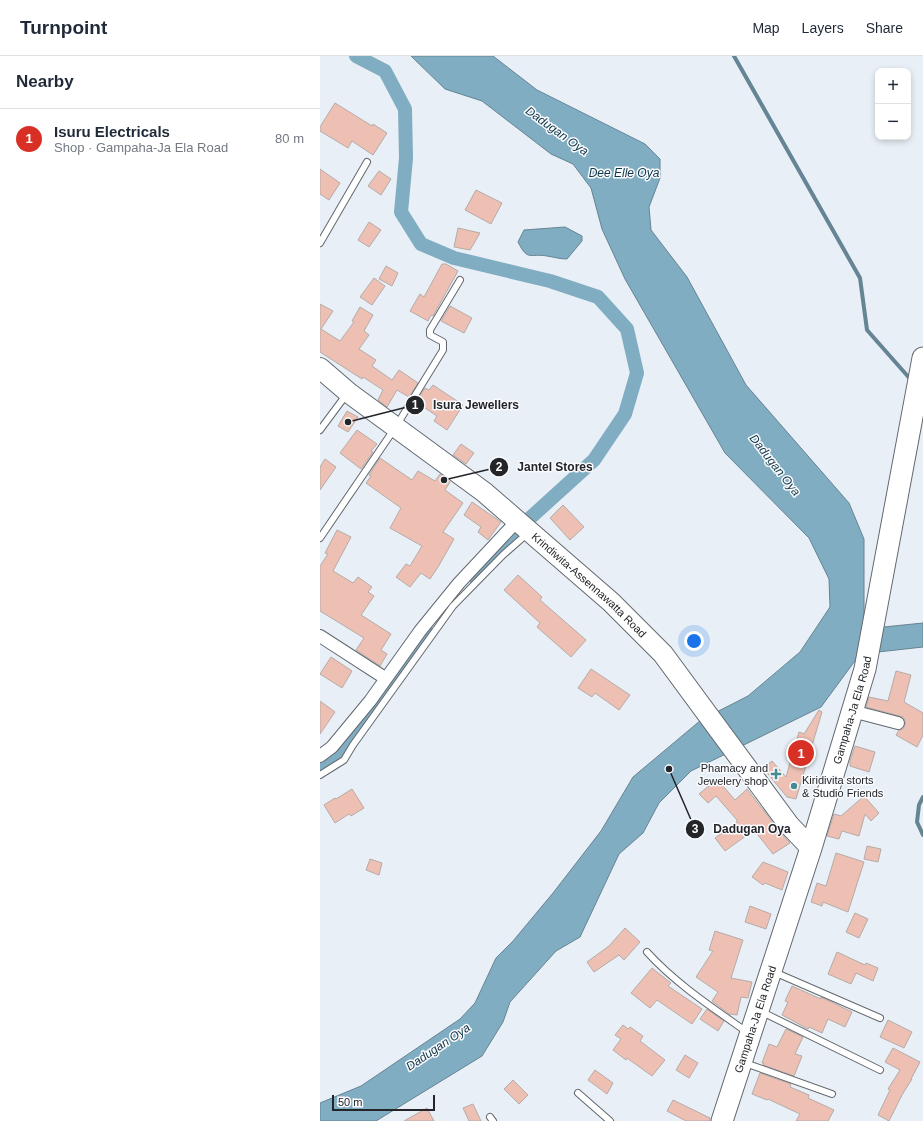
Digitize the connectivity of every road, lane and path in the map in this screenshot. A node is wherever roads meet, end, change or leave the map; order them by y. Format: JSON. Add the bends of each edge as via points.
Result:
{"nodes":[{"id":1,"x":368,"y":162,"type":"dead end"},
{"id":2,"x":320,"y":242,"type":"edge"},
{"id":3,"x":460,"y":280,"type":"dead end"},
{"id":4,"x":923,"y":358,"type":"edge"},
{"id":5,"x":320,"y":368,"type":"edge"},
{"id":6,"x":349,"y":393,"type":"junction"},
{"id":7,"x":395,"y":428,"type":"junction"},
{"id":8,"x":320,"y":430,"type":"edge"},
{"id":9,"x":523,"y":526,"type":"junction"},
{"id":10,"x":320,"y":538,"type":"edge"},
{"id":11,"x":320,"y":636,"type":"edge"},
{"id":12,"x":385,"y":678,"type":"junction"},
{"id":13,"x":852,"y":711,"type":"junction"},
{"id":14,"x":898,"y":723,"type":"dead end"},
{"id":15,"x":320,"y":756,"type":"edge"},
{"id":16,"x":320,"y":775,"type":"edge"},
{"id":17,"x":811,"y":848,"type":"junction"},
{"id":18,"x":647,"y":952,"type":"dead end"},
{"id":19,"x":771,"y":971,"type":"junction"},
{"id":20,"x":758,"y":1010,"type":"junction"},
{"id":21,"x":880,"y":1018,"type":"dead end"},
{"id":22,"x":750,"y":1034,"type":"junction"},
{"id":23,"x":742,"y":1062,"type":"junction"},
{"id":24,"x":880,"y":1070,"type":"dead end"},
{"id":25,"x":578,"y":1093,"type":"dead end"},
{"id":26,"x":832,"y":1094,"type":"dead end"},
{"id":27,"x":610,"y":1121,"type":"edge"},
{"id":28,"x":722,"y":1121,"type":"edge"}],
"edges":[{"from":1,"to":2,"type":"lane"},
{"from":3,"to":7,"type":"lane","via":[[430,330],[430,334],[443,342],[443,350]]},
{"from":4,"to":13,"type":"highway","name":"Gampaha-Ja Ela Road","via":[[868,659]]},
{"from":5,"to":6,"type":"main road","name":"Krindiwita-Assennawatta Road"},
{"from":6,"to":7,"type":"main road","name":"Krindiwita-Assennawatta Road"},
{"from":6,"to":8,"type":"lane"},
{"from":7,"to":9,"type":"main road","name":"Krindiwita-Assennawatta Road","via":[[484,492]]},
{"from":7,"to":10,"type":"lane"},
{"from":9,"to":12,"type":"street","via":[[459,583]]},
{"from":9,"to":16,"type":"lane","via":[[503,555],[453,606],[344,760]]},
{"from":9,"to":17,"type":"main road","name":"Krindiwita-Assennawatta Road","via":[[611,602],[663,654],[789,825]]},
{"from":11,"to":12,"type":"street"},
{"from":12,"to":15,"type":"street","via":[[370,701],[332,747]]},
{"from":13,"to":14,"type":"street"},
{"from":13,"to":17,"type":"highway","name":"Gampaha-Ja Ela Road"},
{"from":17,"to":19,"type":"highway","name":"Gampaha-Ja Ela Road"},
{"from":18,"to":22,"type":"lane","via":[[710,1006]]},
{"from":19,"to":20,"type":"highway","name":"Gampaha-Ja Ela Road"},
{"from":19,"to":21,"type":"lane"},
{"from":20,"to":22,"type":"highway","name":"Gampaha-Ja Ela Road"},
{"from":20,"to":24,"type":"lane"},
{"from":22,"to":23,"type":"highway","name":"Gampaha-Ja Ela Road"},
{"from":23,"to":26,"type":"lane"},
{"from":23,"to":28,"type":"highway","name":"Gampaha-Ja Ela Road"},
{"from":25,"to":27,"type":"lane"}]}
